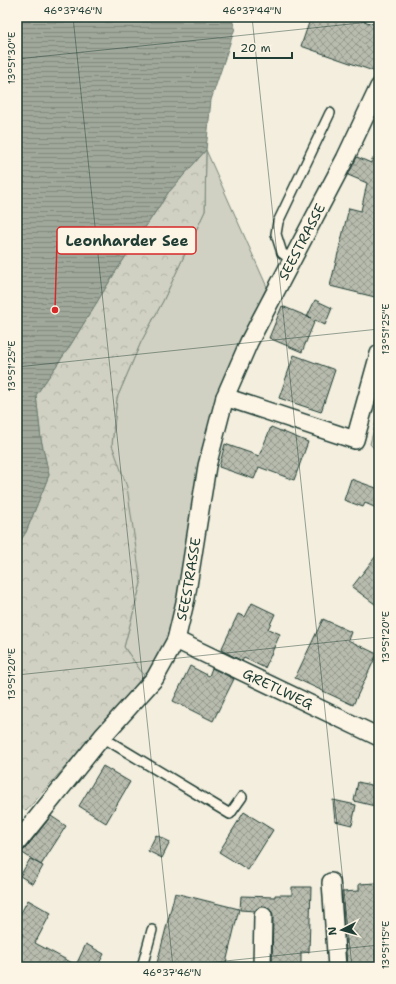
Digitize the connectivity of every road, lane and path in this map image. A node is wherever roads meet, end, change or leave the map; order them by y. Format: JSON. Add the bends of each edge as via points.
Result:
{"nodes":[{"id":1,"x":379,"y":87,"type":"edge"},
{"id":2,"x":330,"y":113,"type":"dead end"},
{"id":3,"x":292,"y":260,"type":"junction"},
{"id":4,"x":379,"y":354,"type":"edge"},
{"id":5,"x":225,"y":397,"type":"junction"},
{"id":6,"x":176,"y":640,"type":"junction"},
{"id":7,"x":102,"y":737,"type":"junction"},
{"id":8,"x":379,"y":737,"type":"edge"},
{"id":9,"x":242,"y":797,"type":"dead end"},
{"id":10,"x":17,"y":843,"type":"edge"},
{"id":11,"x":331,"y":882,"type":"dead end"},
{"id":12,"x":263,"y":916,"type":"dead end"},
{"id":13,"x":152,"y":930,"type":"dead end"},
{"id":14,"x":142,"y":967,"type":"edge"},
{"id":15,"x":262,"y":967,"type":"edge"},
{"id":16,"x":337,"y":967,"type":"edge"}],
"edges":[{"from":1,"to":3,"type":"street","name":"SEESTRASSE","via":[[346,159]]},
{"from":2,"to":3,"type":"lane","via":[[278,222],[276,234],[282,254]]},
{"from":3,"to":5,"type":"street","name":"SEESTRASSE","via":[[249,342]]},
{"from":4,"to":5,"type":"street","via":[[355,440]]},
{"from":5,"to":6,"type":"street","name":"SEESTRASSE","via":[[207,466],[186,598]]},
{"from":6,"to":7,"type":"street","name":"SEESTRASSE","via":[[155,678]]},
{"from":6,"to":8,"type":"street","name":"GRETLWEG"},
{"from":7,"to":9,"type":"lane","via":[[230,814]]},
{"from":7,"to":10,"type":"street","name":"SEESTRASSE"},
{"from":11,"to":16,"type":"street"},
{"from":12,"to":15,"type":"street"},
{"from":13,"to":14,"type":"lane"}]}
